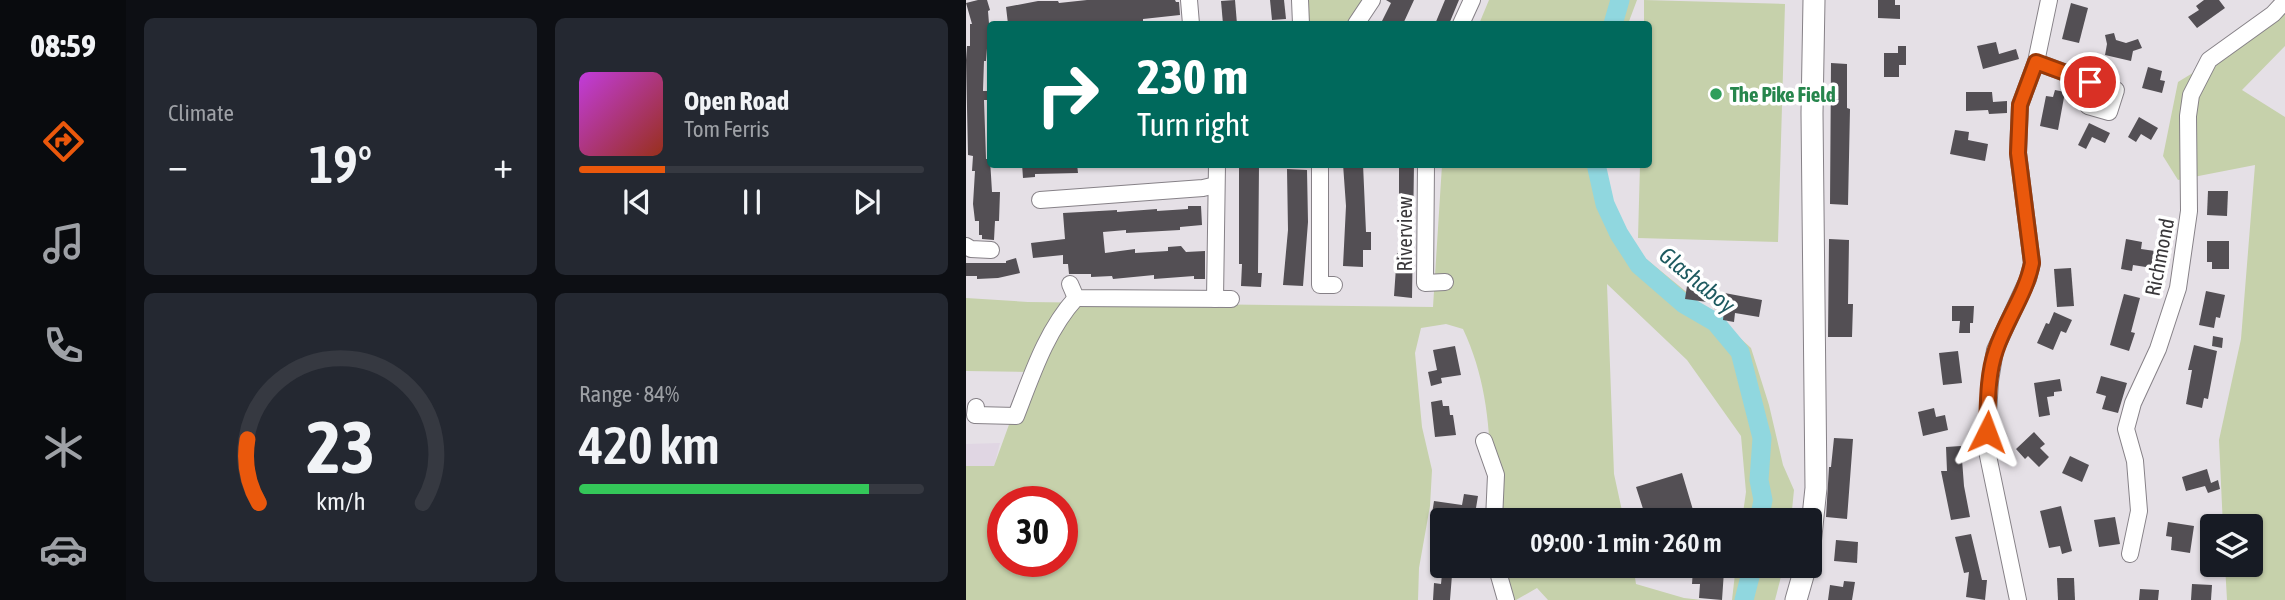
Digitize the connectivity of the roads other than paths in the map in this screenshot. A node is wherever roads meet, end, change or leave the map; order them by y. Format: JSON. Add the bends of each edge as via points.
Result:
{"nodes":[{"id":1,"x":1189,"y":0,"type":"edge"},
{"id":2,"x":1300,"y":0,"type":"edge"},
{"id":3,"x":1372,"y":0,"type":"edge"},
{"id":4,"x":1472,"y":0,"type":"edge"},
{"id":5,"x":1814,"y":0,"type":"edge"},
{"id":6,"x":2049,"y":0,"type":"edge"},
{"id":7,"x":2285,"y":1,"type":"edge"},
{"id":8,"x":1191,"y":21,"type":"edge"},
{"id":9,"x":1301,"y":21,"type":"edge"},
{"id":10,"x":1358,"y":21,"type":"edge"},
{"id":11,"x":1462,"y":21,"type":"edge"},
{"id":12,"x":2036,"y":62,"type":"junction"},
{"id":13,"x":2096,"y":84,"type":"dead end"},
{"id":14,"x":1217,"y":168,"type":"edge"},
{"id":15,"x":1320,"y":168,"type":"edge"},
{"id":16,"x":1426,"y":168,"type":"edge"},
{"id":17,"x":1216,"y":185,"type":"junction"},
{"id":18,"x":1040,"y":200,"type":"dead end"},
{"id":19,"x":966,"y":246,"type":"edge"},
{"id":20,"x":991,"y":250,"type":"dead end"},
{"id":21,"x":1445,"y":282,"type":"dead end"},
{"id":22,"x":1334,"y":285,"type":"dead end"},
{"id":23,"x":976,"y":407,"type":"dead end"},
{"id":24,"x":1484,"y":440,"type":"dead end"},
{"id":25,"x":1495,"y":508,"type":"edge"},
{"id":26,"x":1814,"y":508,"type":"edge"},
{"id":27,"x":2130,"y":554,"type":"dead end"},
{"id":28,"x":1500,"y":578,"type":"edge"},
{"id":29,"x":1802,"y":578,"type":"edge"},
{"id":30,"x":1506,"y":600,"type":"edge"},
{"id":31,"x":1796,"y":600,"type":"edge"},
{"id":32,"x":2018,"y":600,"type":"edge"}],
"edges":[{"from":1,"to":8,"type":"street"},
{"from":2,"to":9,"type":"street"},
{"from":3,"to":10,"type":"street"},
{"from":4,"to":11,"type":"street"},
{"from":5,"to":26,"type":"main road"},
{"from":6,"to":12,"type":"street"},
{"from":7,"to":27,"type":"street","name":"Richmond","via":[[2209,60],[2191,95],[2189,211],[2180,278],[2126,429],[2135,461],[2139,510]]},
{"from":12,"to":13,"type":"street"},
{"from":12,"to":32,"type":"street","via":[[2020,105],[2018,153],[2032,263],[1996,350],[1986,446]]},
{"from":14,"to":17,"type":"street"},
{"from":15,"to":22,"type":"street","via":[[1320,285]]},
{"from":16,"to":21,"type":"street","name":"Riverview","via":[[1425,282]]},
{"from":17,"to":18,"type":"street"},
{"from":17,"to":23,"type":"street","via":[[1223,299],[1073,291],[1016,416],[975,415]]},
{"from":19,"to":20,"type":"street"},
{"from":24,"to":25,"type":"street","via":[[1496,475]]},
{"from":28,"to":30,"type":"street"},
{"from":29,"to":31,"type":"main road"}]}
